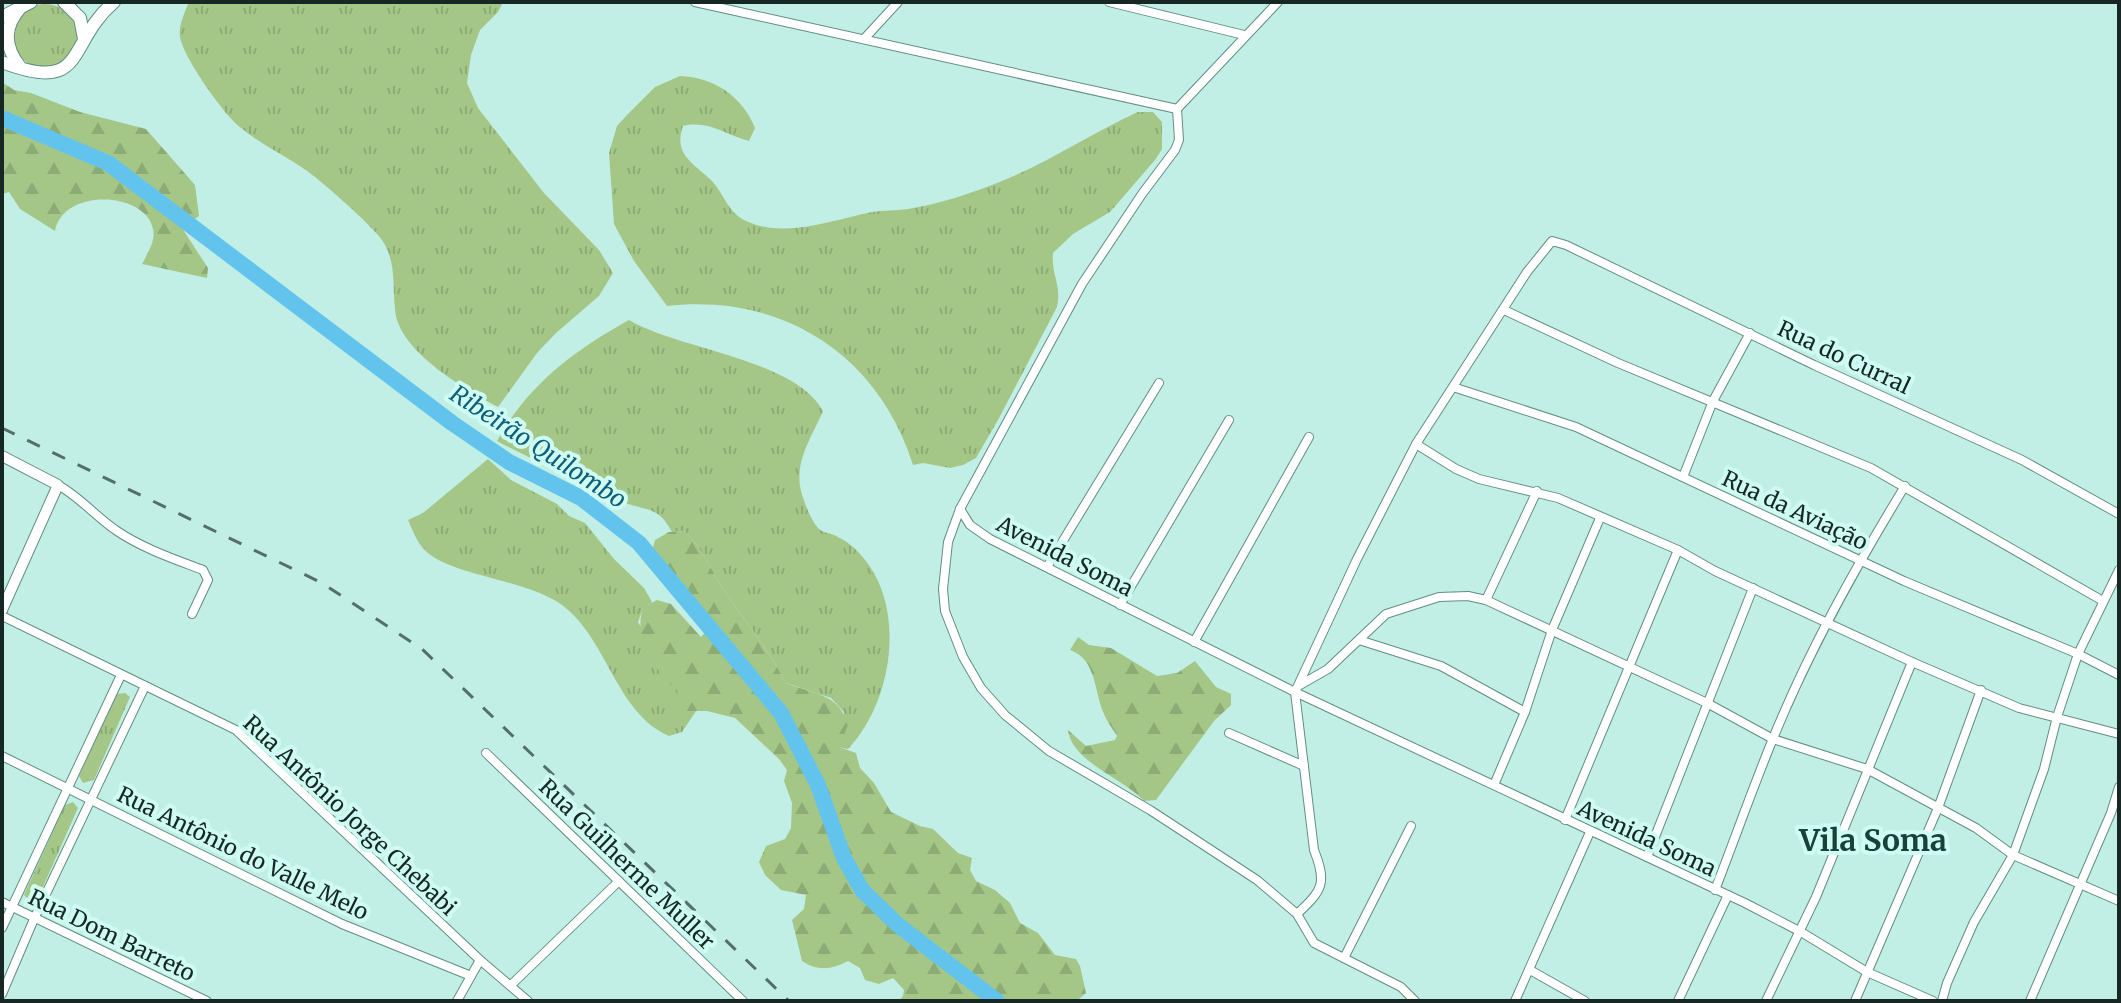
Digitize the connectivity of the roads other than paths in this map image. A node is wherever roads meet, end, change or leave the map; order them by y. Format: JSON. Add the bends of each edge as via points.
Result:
{"nodes":[{"id":1,"x":64,"y":2,"type":"edge"},
{"id":2,"x":114,"y":2,"type":"edge"},
{"id":3,"x":695,"y":2,"type":"edge"},
{"id":4,"x":898,"y":2,"type":"edge"},
{"id":5,"x":1109,"y":2,"type":"edge"},
{"id":6,"x":1278,"y":2,"type":"edge"},
{"id":7,"x":26,"y":4,"type":"edge"},
{"id":8,"x":2,"y":17,"type":"edge"},
{"id":9,"x":1244,"y":35,"type":"junction"},
{"id":10,"x":84,"y":39,"type":"junction"},
{"id":11,"x":864,"y":39,"type":"junction"},
{"id":12,"x":2,"y":62,"type":"edge"},
{"id":13,"x":22,"y":70,"type":"junction"},
{"id":14,"x":1177,"y":109,"type":"junction"},
{"id":15,"x":1504,"y":310,"type":"junction"},
{"id":16,"x":1750,"y":333,"type":"junction"},
{"id":17,"x":1159,"y":383,"type":"dead end"},
{"id":18,"x":1453,"y":387,"type":"junction"},
{"id":19,"x":1713,"y":401,"type":"junction"},
{"id":20,"x":1229,"y":420,"type":"dead end"},
{"id":21,"x":1309,"y":437,"type":"dead end"},
{"id":22,"x":1416,"y":444,"type":"junction"},
{"id":23,"x":2,"y":456,"type":"edge"},
{"id":24,"x":1683,"y":477,"type":"junction"},
{"id":25,"x":58,"y":485,"type":"junction"},
{"id":26,"x":1905,"y":486,"type":"junction"},
{"id":27,"x":1537,"y":491,"type":"junction"},
{"id":28,"x":960,"y":509,"type":"junction"},
{"id":29,"x":2119,"y":514,"type":"edge"},
{"id":30,"x":1600,"y":518,"type":"junction"},
{"id":31,"x":1678,"y":550,"type":"junction"},
{"id":32,"x":1860,"y":560,"type":"junction"},
{"id":33,"x":1047,"y":567,"type":"junction"},
{"id":34,"x":2119,"y":570,"type":"edge"},
{"id":35,"x":1753,"y":588,"type":"junction"},
{"id":36,"x":1486,"y":600,"type":"junction"},
{"id":37,"x":2103,"y":601,"type":"junction"},
{"id":38,"x":1120,"y":605,"type":"junction"},
{"id":39,"x":2,"y":610,"type":"edge"},
{"id":40,"x":192,"y":614,"type":"dead end"},
{"id":41,"x":2,"y":616,"type":"edge"},
{"id":42,"x":1827,"y":622,"type":"junction"},
{"id":43,"x":1552,"y":630,"type":"junction"},
{"id":44,"x":1359,"y":640,"type":"junction"},
{"id":45,"x":1194,"y":642,"type":"junction"},
{"id":46,"x":2078,"y":654,"type":"junction"},
{"id":47,"x":1912,"y":662,"type":"junction"},
{"id":48,"x":1629,"y":666,"type":"junction"},
{"id":49,"x":121,"y":675,"type":"junction"},
{"id":50,"x":2119,"y":675,"type":"edge"},
{"id":51,"x":145,"y":686,"type":"junction"},
{"id":52,"x":1297,"y":689,"type":"junction"},
{"id":53,"x":1981,"y":690,"type":"junction"},
{"id":54,"x":1707,"y":703,"type":"junction"},
{"id":55,"x":1525,"y":712,"type":"junction"},
{"id":56,"x":2057,"y":717,"type":"junction"},
{"id":57,"x":1229,"y":733,"type":"dead end"},
{"id":58,"x":2119,"y":734,"type":"edge"},
{"id":59,"x":1773,"y":739,"type":"junction"},
{"id":60,"x":486,"y":753,"type":"dead end"},
{"id":61,"x":2,"y":756,"type":"edge"},
{"id":62,"x":1304,"y":766,"type":"junction"},
{"id":63,"x":1867,"y":769,"type":"junction"},
{"id":64,"x":1494,"y":785,"type":"junction"},
{"id":65,"x":2119,"y":787,"type":"edge"},
{"id":66,"x":70,"y":789,"type":"junction"},
{"id":67,"x":92,"y":799,"type":"junction"},
{"id":68,"x":1938,"y":808,"type":"junction"},
{"id":69,"x":1565,"y":820,"type":"junction"},
{"id":70,"x":1411,"y":826,"type":"dead end"},
{"id":71,"x":1590,"y":832,"type":"junction"},
{"id":72,"x":2013,"y":855,"type":"junction"},
{"id":73,"x":1647,"y":857,"type":"junction"},
{"id":74,"x":619,"y":881,"type":"junction"},
{"id":75,"x":2081,"y":885,"type":"junction"},
{"id":76,"x":1715,"y":890,"type":"junction"},
{"id":77,"x":1728,"y":895,"type":"junction"},
{"id":78,"x":2119,"y":901,"type":"edge"},
{"id":79,"x":2,"y":902,"type":"edge"},
{"id":80,"x":12,"y":906,"type":"junction"},
{"id":81,"x":1297,"y":914,"type":"junction"},
{"id":82,"x":34,"y":919,"type":"junction"},
{"id":83,"x":2,"y":928,"type":"edge"},
{"id":84,"x":1801,"y":932,"type":"junction"},
{"id":85,"x":1344,"y":958,"type":"junction"},
{"id":86,"x":480,"y":960,"type":"junction"},
{"id":87,"x":1530,"y":970,"type":"junction"},
{"id":88,"x":1867,"y":972,"type":"junction"},
{"id":89,"x":471,"y":976,"type":"junction"},
{"id":90,"x":511,"y":985,"type":"junction"},
{"id":91,"x":2,"y":994,"type":"edge"},
{"id":92,"x":207,"y":1001,"type":"edge"},
{"id":93,"x":457,"y":1001,"type":"edge"},
{"id":94,"x":528,"y":1001,"type":"edge"},
{"id":95,"x":743,"y":1001,"type":"edge"},
{"id":96,"x":1415,"y":1001,"type":"edge"},
{"id":97,"x":1515,"y":1001,"type":"edge"},
{"id":98,"x":1585,"y":1001,"type":"edge"},
{"id":99,"x":1678,"y":1001,"type":"edge"},
{"id":100,"x":1766,"y":1001,"type":"edge"},
{"id":101,"x":1855,"y":1001,"type":"edge"},
{"id":102,"x":1933,"y":1001,"type":"edge"},
{"id":103,"x":1942,"y":1001,"type":"edge"},
{"id":104,"x":2030,"y":1001,"type":"edge"}],
"edges":[{"from":1,"to":10,"type":"main road","via":[[80,18]]},
{"from":2,"to":10,"type":"main road"},
{"from":3,"to":11,"type":"street"},
{"from":4,"to":11,"type":"street"},
{"from":5,"to":9,"type":"street"},
{"from":6,"to":9,"type":"street"},
{"from":7,"to":8,"type":"main road"},
{"from":7,"to":13,"type":"main road","via":[[13,16],[7,41]]},
{"from":9,"to":14,"type":"street"},
{"from":10,"to":13,"type":"main road","via":[[73,62],[58,71]]},
{"from":11,"to":14,"type":"street"},
{"from":12,"to":13,"type":"main road"},
{"from":14,"to":28,"type":"street","via":[[1175,150],[1082,284]]},
{"from":15,"to":16,"type":"street","name":"Rua do Curral","via":[[1527,272],[1556,240]]},
{"from":15,"to":18,"type":"street"},
{"from":15,"to":19,"type":"street"},
{"from":16,"to":19,"type":"street"},
{"from":16,"to":29,"type":"street","name":"Rua do Curral","via":[[2022,460]]},
{"from":17,"to":33,"type":"street"},
{"from":18,"to":22,"type":"street"},
{"from":18,"to":24,"type":"street","name":"Rua da Aviação","via":[[1576,427]]},
{"from":19,"to":24,"type":"street"},
{"from":19,"to":26,"type":"street"},
{"from":20,"to":38,"type":"street"},
{"from":21,"to":45,"type":"street"},
{"from":22,"to":27,"type":"street","via":[[1479,479]]},
{"from":22,"to":52,"type":"street"},
{"from":23,"to":25,"type":"street"},
{"from":24,"to":32,"type":"street","name":"Rua da Aviação"},
{"from":25,"to":39,"type":"street"},
{"from":25,"to":40,"type":"street","via":[[121,534],[203,570],[208,580]]},
{"from":26,"to":32,"type":"street"},
{"from":26,"to":37,"type":"street"},
{"from":27,"to":30,"type":"street"},
{"from":27,"to":36,"type":"street"},
{"from":28,"to":33,"type":"street","name":"Avenida Soma","via":[[970,525],[990,539]]},
{"from":28,"to":81,"type":"street","via":[[948,542],[945,611],[981,688],[1037,742],[1257,880]]},
{"from":30,"to":31,"type":"street"},
{"from":30,"to":43,"type":"street"},
{"from":31,"to":35,"type":"street"},
{"from":31,"to":48,"type":"street"},
{"from":32,"to":42,"type":"street"},
{"from":32,"to":46,"type":"street","name":"Rua da Aviação"},
{"from":33,"to":38,"type":"street","name":"Avenida Soma"},
{"from":34,"to":37,"type":"street"},
{"from":35,"to":42,"type":"street"},
{"from":35,"to":54,"type":"street"},
{"from":36,"to":43,"type":"street"},
{"from":36,"to":44,"type":"street","via":[[1422,600],[1386,614]]},
{"from":37,"to":46,"type":"street"},
{"from":38,"to":45,"type":"street","name":"Avenida Soma"},
{"from":41,"to":49,"type":"street","name":"Rua Antônio Jorge Chebabi"},
{"from":42,"to":47,"type":"street"},
{"from":42,"to":59,"type":"street"},
{"from":43,"to":48,"type":"street"},
{"from":43,"to":55,"type":"street"},
{"from":44,"to":52,"type":"street"},
{"from":44,"to":55,"type":"street","via":[[1441,666]]},
{"from":45,"to":52,"type":"street","name":"Avenida Soma"},
{"from":46,"to":50,"type":"street","name":"Rua da Aviação"},
{"from":46,"to":56,"type":"street"},
{"from":47,"to":53,"type":"street"},
{"from":47,"to":63,"type":"street"},
{"from":48,"to":54,"type":"street"},
{"from":48,"to":69,"type":"street"},
{"from":49,"to":51,"type":"street","name":"Rua Antônio Jorge Chebabi"},
{"from":49,"to":66,"type":"street"},
{"from":51,"to":67,"type":"street"},
{"from":51,"to":86,"type":"street","name":"Rua Antônio Jorge Chebabi","via":[[236,730]]},
{"from":52,"to":62,"type":"street"},
{"from":52,"to":64,"type":"street","name":"Avenida Soma"},
{"from":53,"to":56,"type":"street","via":[[2019,708]]},
{"from":53,"to":68,"type":"street"},
{"from":54,"to":59,"type":"street"},
{"from":54,"to":73,"type":"street"},
{"from":55,"to":64,"type":"street"},
{"from":56,"to":58,"type":"street"},
{"from":56,"to":72,"type":"street"},
{"from":57,"to":62,"type":"street"},
{"from":59,"to":63,"type":"street"},
{"from":59,"to":76,"type":"street"},
{"from":60,"to":74,"type":"street","name":"Rua Guilherme Muller"},
{"from":61,"to":66,"type":"street","name":"Rua Antônio do Valle Melo"},
{"from":62,"to":81,"type":"street","via":[[1314,850],[1323,872],[1316,896]]},
{"from":63,"to":68,"type":"street"},
{"from":63,"to":84,"type":"street"},
{"from":64,"to":69,"type":"street","name":"Avenida Soma"},
{"from":65,"to":75,"type":"street"},
{"from":66,"to":67,"type":"street","name":"Rua Antônio do Valle Melo"},
{"from":66,"to":80,"type":"street"},
{"from":67,"to":82,"type":"street"},
{"from":67,"to":89,"type":"street","name":"Rua Antônio do Valle Melo","via":[[342,924]]},
{"from":68,"to":72,"type":"street"},
{"from":68,"to":88,"type":"street"},
{"from":69,"to":71,"type":"street","name":"Avenida Soma"},
{"from":70,"to":85,"type":"street"},
{"from":71,"to":73,"type":"street","name":"Avenida Soma"},
{"from":71,"to":87,"type":"street"},
{"from":72,"to":75,"type":"street"},
{"from":72,"to":103,"type":"street","via":[[1974,922]]},
{"from":73,"to":76,"type":"street","name":"Avenida Soma"},
{"from":74,"to":90,"type":"street"},
{"from":74,"to":95,"type":"street","name":"Rua Guilherme Muller"},
{"from":75,"to":78,"type":"street"},
{"from":75,"to":104,"type":"street"},
{"from":76,"to":77,"type":"street","name":"Avenida Soma"},
{"from":77,"to":84,"type":"street","name":"Avenida Soma"},
{"from":77,"to":99,"type":"street"},
{"from":79,"to":80,"type":"street","name":"Rua Dom Barreto"},
{"from":80,"to":82,"type":"street","name":"Rua Dom Barreto"},
{"from":80,"to":83,"type":"street"},
{"from":81,"to":85,"type":"street","via":[[1314,943]]},
{"from":82,"to":91,"type":"street"},
{"from":82,"to":92,"type":"street","name":"Rua Dom Barreto"},
{"from":84,"to":88,"type":"street","name":"Avenida Soma"},
{"from":84,"to":100,"type":"street"},
{"from":85,"to":96,"type":"street","via":[[1401,987]]},
{"from":86,"to":89,"type":"street"},
{"from":86,"to":90,"type":"street","name":"Rua Antônio Jorge Chebabi"},
{"from":87,"to":97,"type":"street"},
{"from":87,"to":98,"type":"street"},
{"from":88,"to":101,"type":"street"},
{"from":88,"to":102,"type":"street","name":"Avenida Soma"},
{"from":89,"to":93,"type":"street"},
{"from":90,"to":94,"type":"street","name":"Rua Antônio Jorge Chebabi"}]}
